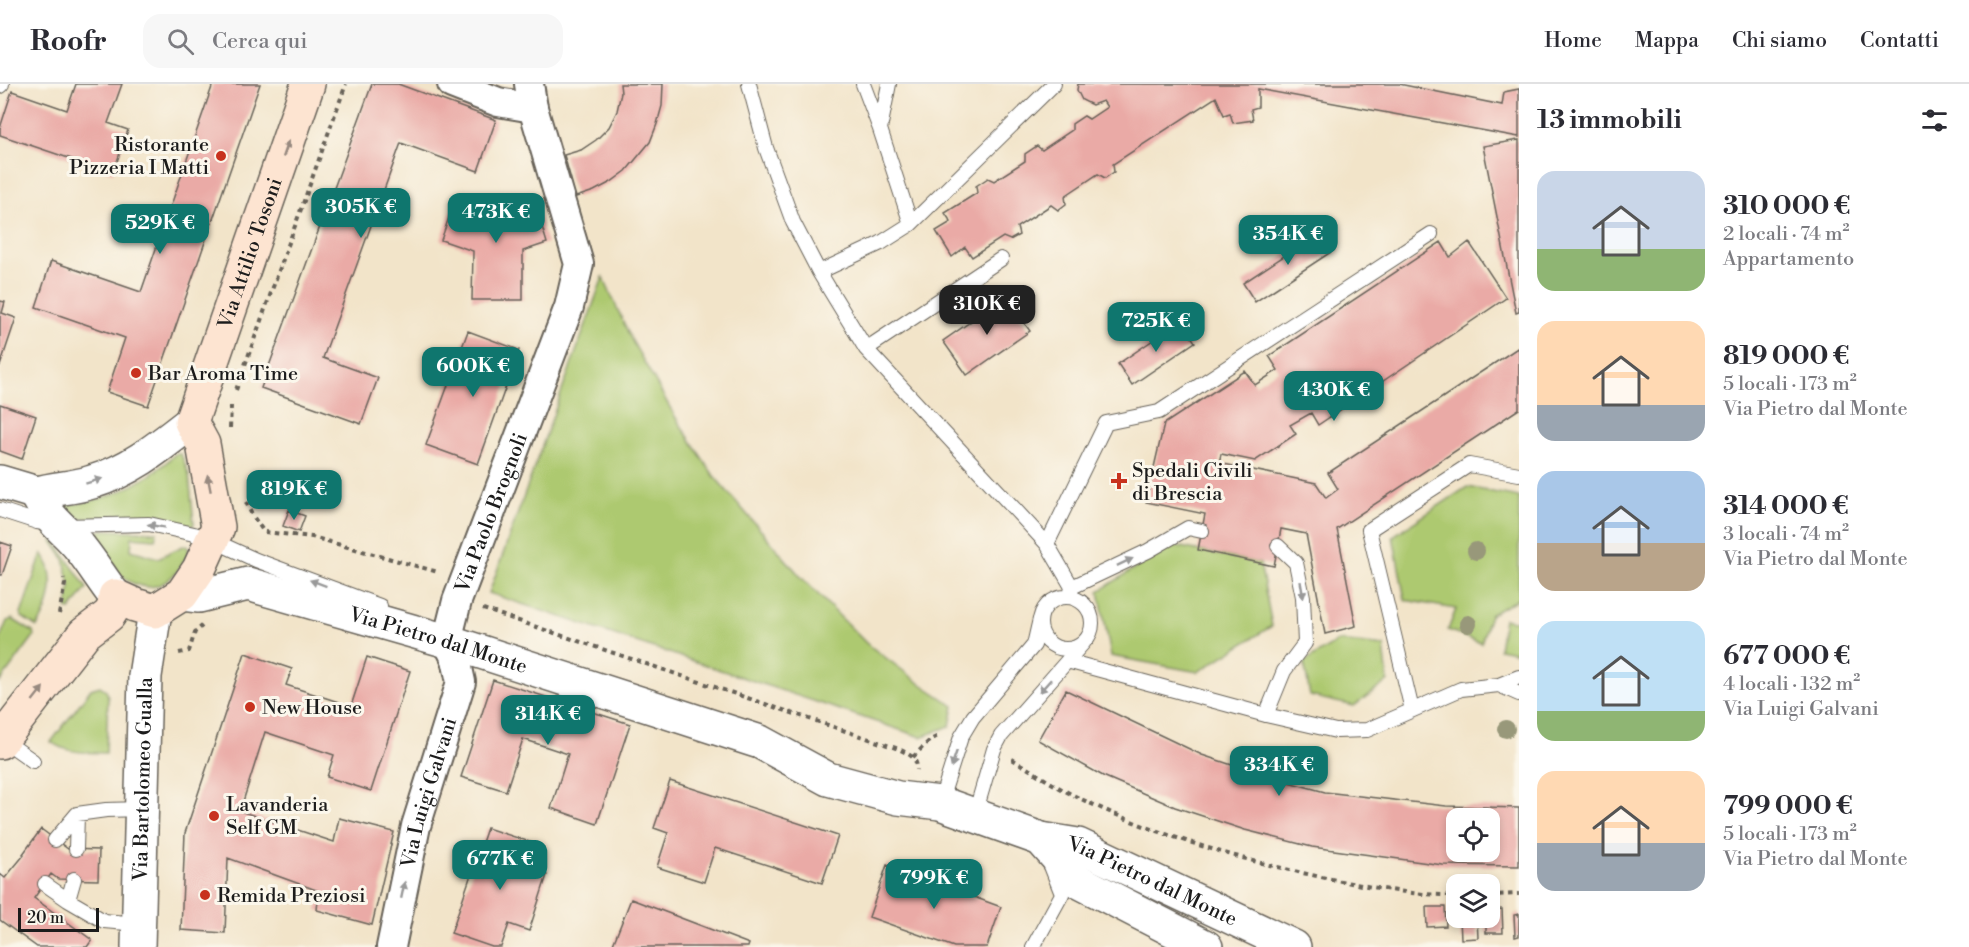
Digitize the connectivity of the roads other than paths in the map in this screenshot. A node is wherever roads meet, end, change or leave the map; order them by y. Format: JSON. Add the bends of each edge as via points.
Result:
{"nodes":[{"id":1,"x":308,"y":84,"type":"edge"},
{"id":2,"x":452,"y":84,"type":"edge"},
{"id":3,"x":749,"y":84,"type":"edge"},
{"id":4,"x":863,"y":84,"type":"edge"},
{"id":5,"x":889,"y":84,"type":"edge"},
{"id":6,"x":1054,"y":84,"type":"edge"},
{"id":7,"x":531,"y":96,"type":"edge"},
{"id":8,"x":880,"y":129,"type":"junction"},
{"id":9,"x":910,"y":224,"type":"junction"},
{"id":10,"x":1431,"y":234,"type":"dead end"},
{"id":11,"x":1000,"y":259,"type":"dead end"},
{"id":12,"x":819,"y":272,"type":"junction"},
{"id":13,"x":866,"y":349,"type":"junction"},
{"id":14,"x":191,"y":422,"type":"junction"},
{"id":15,"x":1519,"y":474,"type":"edge"},
{"id":16,"x":0,"y":482,"type":"edge"},
{"id":17,"x":37,"y":494,"type":"junction"},
{"id":18,"x":0,"y":510,"type":"edge"},
{"id":19,"x":55,"y":524,"type":"junction"},
{"id":20,"x":1202,"y":531,"type":"dead end"},
{"id":21,"x":212,"y":540,"type":"junction"},
{"id":22,"x":1047,"y":544,"type":"junction"},
{"id":23,"x":1278,"y":546,"type":"dead end"},
{"id":24,"x":1071,"y":592,"type":"junction"},
{"id":25,"x":182,"y":594,"type":"junction"},
{"id":26,"x":115,"y":596,"type":"junction"},
{"id":27,"x":155,"y":610,"type":"junction"},
{"id":28,"x":1040,"y":619,"type":"junction"},
{"id":29,"x":447,"y":640,"type":"junction"},
{"id":30,"x":1084,"y":642,"type":"junction"},
{"id":31,"x":1067,"y":661,"type":"junction"},
{"id":32,"x":1519,"y":677,"type":"edge"},
{"id":33,"x":1499,"y":685,"type":"junction"},
{"id":34,"x":1519,"y":694,"type":"edge"},
{"id":35,"x":1412,"y":710,"type":"junction"},
{"id":36,"x":1266,"y":715,"type":"junction"},
{"id":37,"x":1,"y":741,"type":"edge"},
{"id":38,"x":760,"y":742,"type":"junction"},
{"id":39,"x":33,"y":761,"type":"dead end"},
{"id":40,"x":940,"y":803,"type":"junction"},
{"id":41,"x":141,"y":809,"type":"junction"},
{"id":42,"x":77,"y":814,"type":"junction"},
{"id":43,"x":975,"y":814,"type":"junction"},
{"id":44,"x":1041,"y":839,"type":"junction"},
{"id":45,"x":56,"y":840,"type":"dead end"},
{"id":46,"x":76,"y":849,"type":"dead end"},
{"id":47,"x":74,"y":879,"type":"dead end"},
{"id":48,"x":45,"y":884,"type":"dead end"},
{"id":49,"x":68,"y":900,"type":"junction"},
{"id":50,"x":138,"y":935,"type":"edge"},
{"id":51,"x":391,"y":947,"type":"edge"},
{"id":52,"x":1033,"y":947,"type":"edge"},
{"id":53,"x":1206,"y":947,"type":"edge"},
{"id":54,"x":1294,"y":947,"type":"edge"}],
"edges":[{"from":14,"to":1,"type":"main road","name":"Via Attilio Tosoni","one_way":true},
{"from":2,"to":7,"type":"street","name":"Via Paolo Brognoli","via":[[498,102]]},
{"from":3,"to":12,"type":"lane","via":[[766,148],[793,222]]},
{"from":4,"to":8,"type":"lane"},
{"from":5,"to":8,"type":"lane"},
{"from":6,"to":9,"type":"lane"},
{"from":7,"to":29,"type":"street","name":"Via Paolo Brognoli","via":[[579,264],[569,307],[457,601]]},
{"from":8,"to":9,"type":"lane"},
{"from":9,"to":12,"type":"lane"},
{"from":10,"to":22,"type":"lane","via":[[1159,412],[1106,423]]},
{"from":11,"to":13,"type":"lane"},
{"from":12,"to":13,"type":"lane"},
{"from":13,"to":22,"type":"lane"},
{"from":17,"to":14,"type":"street","one_way":true,"via":[[89,483],[125,470]]},
{"from":21,"to":14,"type":"main road","one_way":true,"via":[[218,527],[203,444]]},
{"from":15,"to":35,"type":"lane","via":[[1469,465],[1369,530]]},
{"from":16,"to":17,"type":"street"},
{"from":17,"to":19,"type":"street"},
{"from":18,"to":19,"type":"lane"},
{"from":21,"to":19,"type":"lane","one_way":true,"via":[[149,524]]},
{"from":19,"to":26,"type":"street","via":[[81,548]]},
{"from":24,"to":20,"type":"lane","one_way":true,"via":[[1188,528]]},
{"from":21,"to":25,"type":"main road"},
{"from":29,"to":21,"type":"lane","one_way":true,"via":[[426,623]]},
{"from":22,"to":24,"type":"lane"},
{"from":23,"to":36,"type":"lane","one_way":true,"via":[[1296,563],[1303,597],[1305,643],[1284,671]]},
{"from":24,"to":28,"type":"lane","via":[[1054,599],[1042,610]]},
{"from":24,"to":30,"type":"lane","via":[[1085,604],[1092,620]]},
{"from":25,"to":27,"type":"main road"},
{"from":25,"to":29,"type":"street","name":"Via Pietro dal Monte","via":[[199,596],[248,584]]},
{"from":26,"to":27,"type":"main road"},
{"from":37,"to":26,"type":"main road","one_way":true,"via":[[84,634],[109,615]]},
{"from":27,"to":41,"type":"street","name":"Via Bartolomeo Gualla","via":[[145,676]]},
{"from":28,"to":30,"type":"lane","via":[[1042,634],[1053,646],[1069,649]]},
{"from":28,"to":40,"type":"lane","one_way":true,"via":[[1034,645],[973,717],[961,737]]},
{"from":29,"to":38,"type":"street","name":"Via Pietro dal Monte"},
{"from":51,"to":29,"type":"street","name":"Via Luigi Galvani","one_way":true,"via":[[416,826],[461,682]]},
{"from":30,"to":31,"type":"lane"},
{"from":31,"to":36,"type":"lane"},
{"from":31,"to":43,"type":"lane","one_way":true,"via":[[1001,735]]},
{"from":32,"to":33,"type":"lane"},
{"from":33,"to":34,"type":"lane"},
{"from":33,"to":35,"type":"lane","via":[[1461,689]]},
{"from":35,"to":36,"type":"lane","via":[[1367,730],[1336,731]]},
{"from":37,"to":39,"type":"lane"},
{"from":38,"to":40,"type":"street","name":"Via Pietro dal Monte","via":[[828,779],[898,798]]},
{"from":38,"to":40,"type":"street","name":"Via Pietro dal Monte","via":[[806,747],[914,770]]},
{"from":40,"to":43,"type":"street","name":"Via Pietro dal Monte"},
{"from":41,"to":42,"type":"lane"},
{"from":41,"to":50,"type":"street","name":"Via Bartolomeo Gualla"},
{"from":42,"to":45,"type":"lane"},
{"from":42,"to":46,"type":"lane"},
{"from":43,"to":44,"type":"street","name":"Via Pietro dal Monte"},
{"from":44,"to":52,"type":"lane","via":[[1062,894]]},
{"from":44,"to":53,"type":"street","name":"Via Pietro dal Monte","via":[[1078,881]]},
{"from":44,"to":54,"type":"street","name":"Via Pietro dal Monte","via":[[1078,845]]},
{"from":47,"to":49,"type":"lane"},
{"from":48,"to":49,"type":"lane"},
{"from":49,"to":50,"type":"lane"}]}
